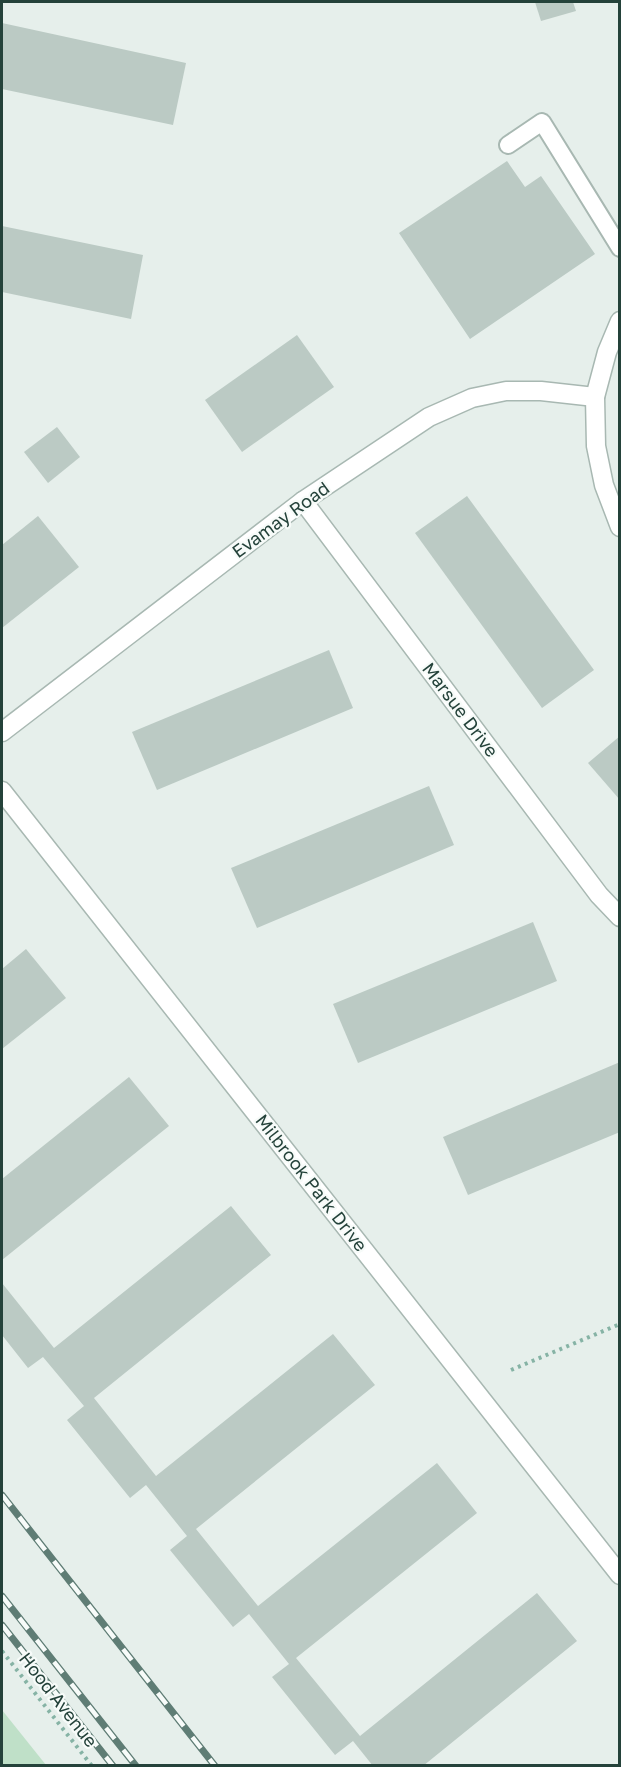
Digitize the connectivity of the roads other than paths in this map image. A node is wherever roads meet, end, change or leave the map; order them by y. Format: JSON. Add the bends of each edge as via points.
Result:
{"nodes":[{"id":1,"x":508,"y":145,"type":"dead end"},
{"id":2,"x":620,"y":248,"type":"edge"},
{"id":3,"x":620,"y":321,"type":"edge"},
{"id":4,"x":595,"y":397,"type":"junction"},
{"id":5,"x":303,"y":501,"type":"junction"},
{"id":6,"x":620,"y":527,"type":"edge"},
{"id":7,"x":2,"y":732,"type":"edge"},
{"id":8,"x":2,"y":791,"type":"edge"},
{"id":9,"x":620,"y":917,"type":"edge"},
{"id":10,"x":620,"y":1575,"type":"edge"}],
"edges":[{"from":1,"to":2,"type":"lane","via":[[542,123]]},
{"from":3,"to":4,"type":"street"},
{"from":4,"to":5,"type":"street","name":"Evamay Road","via":[[506,391],[472,398],[429,417]]},
{"from":4,"to":6,"type":"street","via":[[596,446],[604,484]]},
{"from":5,"to":7,"type":"street","name":"Evamay Road"},
{"from":5,"to":9,"type":"street","name":"Marsue Drive","via":[[599,895]]},
{"from":8,"to":10,"type":"street","name":"Milbrook Park Drive"}]}
